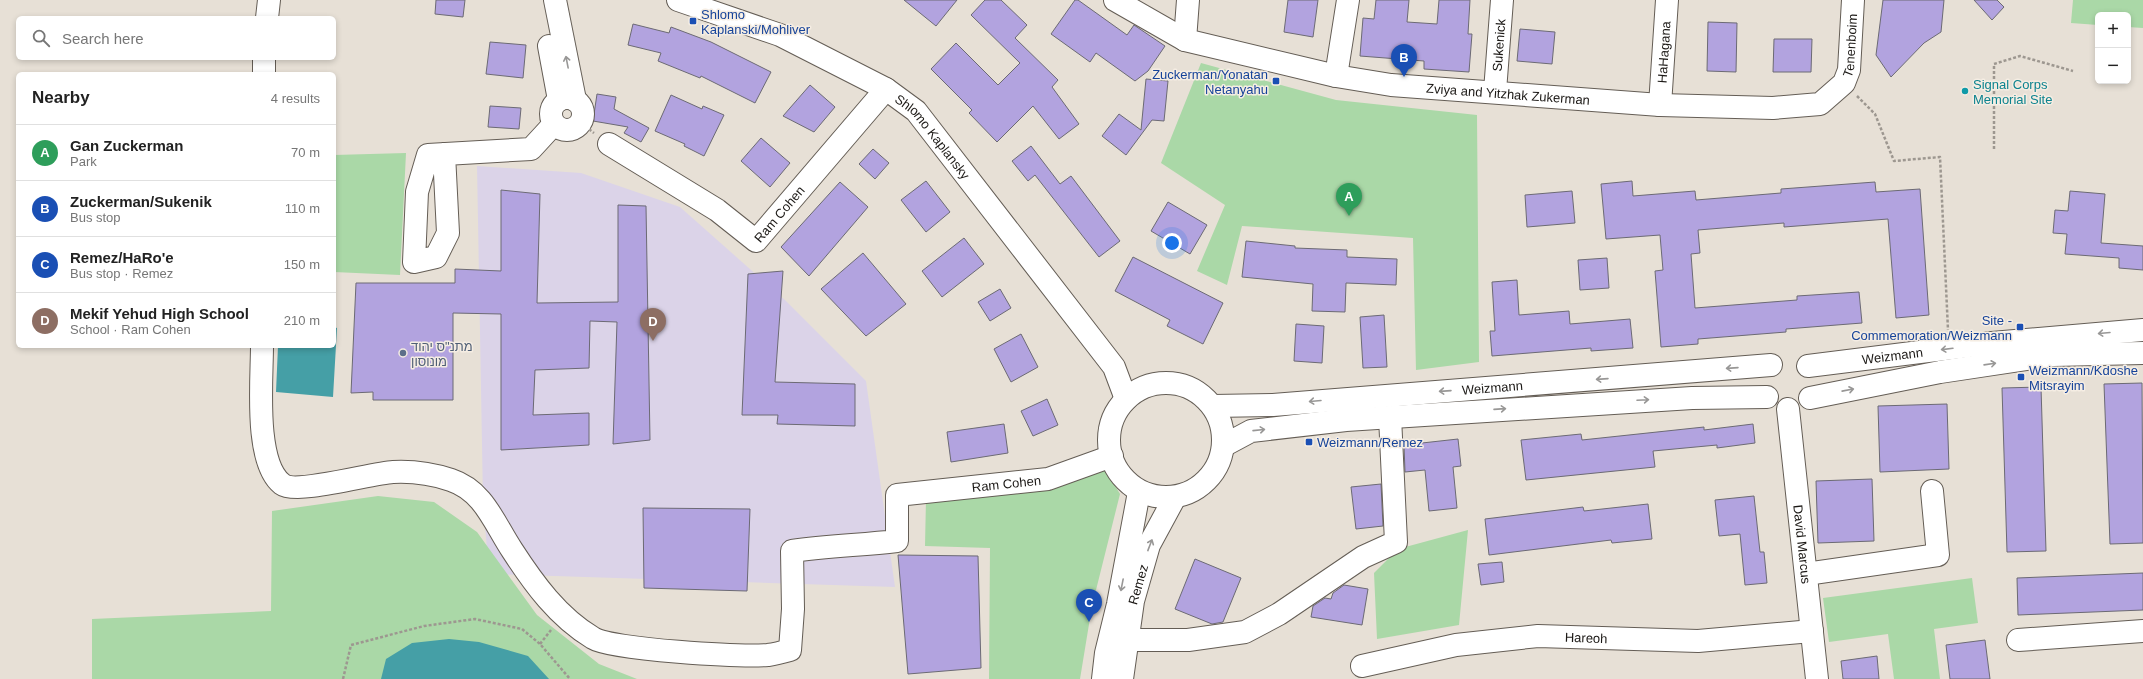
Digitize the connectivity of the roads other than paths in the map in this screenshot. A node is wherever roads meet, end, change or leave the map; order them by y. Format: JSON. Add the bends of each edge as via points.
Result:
{"nodes":[{"id":1,"x":269,"y":0,"type":"edge"},
{"id":2,"x":540,"y":0,"type":"edge"},
{"id":3,"x":555,"y":0,"type":"edge"},
{"id":4,"x":678,"y":0,"type":"edge"},
{"id":5,"x":1115,"y":0,"type":"edge"},
{"id":6,"x":1188,"y":0,"type":"edge"},
{"id":7,"x":1348,"y":0,"type":"edge"},
{"id":8,"x":1502,"y":0,"type":"edge"},
{"id":9,"x":1667,"y":0,"type":"edge"},
{"id":10,"x":1853,"y":0,"type":"edge"},
{"id":11,"x":267,"y":16,"type":"edge"},
{"id":12,"x":1185,"y":40,"type":"junction"},
{"id":13,"x":264,"y":60,"type":"edge"},
{"id":14,"x":264,"y":72,"type":"edge"},
{"id":15,"x":1336,"y":76,"type":"junction"},
{"id":16,"x":886,"y":89,"type":"junction"},
{"id":17,"x":1495,"y":91,"type":"junction"},
{"id":18,"x":567,"y":100,"type":"junction"},
{"id":19,"x":1660,"y":104,"type":"junction"},
{"id":20,"x":1820,"y":104,"type":"joint"},
{"id":21,"x":554,"y":124,"type":"junction"},
{"id":22,"x":609,"y":144,"type":"dead end"},
{"id":23,"x":436,"y":154,"type":"dead end"},
{"id":24,"x":2143,"y":330,"type":"edge"},
{"id":25,"x":262,"y":348,"type":"edge"},
{"id":26,"x":2143,"y":353,"type":"edge"},
{"id":27,"x":1771,"y":365,"type":"junction"},
{"id":28,"x":1808,"y":366,"type":"junction"},
{"id":29,"x":1114,"y":367,"type":"junction"},
{"id":30,"x":1146,"y":386,"type":"junction"},
{"id":31,"x":1767,"y":397,"type":"junction"},
{"id":32,"x":1810,"y":398,"type":"junction"},
{"id":33,"x":1126,"y":399,"type":"junction"},
{"id":34,"x":1213,"y":406,"type":"junction"},
{"id":35,"x":1788,"y":409,"type":"junction"},
{"id":36,"x":1390,"y":417,"type":"junction"},
{"id":37,"x":1223,"y":446,"type":"junction"},
{"id":38,"x":1112,"y":456,"type":"junction"},
{"id":39,"x":1932,"y":491,"type":"dead end"},
{"id":40,"x":1140,"y":492,"type":"junction"},
{"id":41,"x":1175,"y":496,"type":"junction"},
{"id":42,"x":1806,"y":574,"type":"junction"},
{"id":43,"x":1812,"y":631,"type":"junction"},
{"id":44,"x":2143,"y":631,"type":"edge"},
{"id":45,"x":1128,"y":640,"type":"junction"},
{"id":46,"x":2018,"y":640,"type":"dead end"},
{"id":47,"x":1362,"y":666,"type":"dead end"},
{"id":48,"x":1103,"y":679,"type":"edge"},
{"id":49,"x":1122,"y":679,"type":"edge"},
{"id":50,"x":1817,"y":679,"type":"edge"}],
"edges":[{"from":1,"to":11,"type":"street"},
{"from":2,"to":18,"type":"street"},
{"from":18,"to":3,"type":"street","one_way":true},
{"from":4,"to":16,"type":"street","name":"Shlomo Kaplansky","via":[[780,36]]},
{"from":5,"to":12,"type":"street","name":"Zviya and Yitzhak Zukerman"},
{"from":6,"to":12,"type":"street"},
{"from":7,"to":15,"type":"street"},
{"from":8,"to":17,"type":"street","name":"Sukenick"},
{"from":9,"to":19,"type":"street","name":"HaHagana"},
{"from":10,"to":20,"type":"street","name":"Tenenboim","via":[[1849,70],[1844,83]]},
{"from":12,"to":15,"type":"street","name":"Zviya and Yitzhak Zukerman"},
{"from":13,"to":14,"type":"street"},
{"from":15,"to":17,"type":"street","name":"Zviya and Yitzhak Zukerman","via":[[1391,85]]},
{"from":16,"to":22,"type":"street","name":"Ram Cohen","via":[[756,241],[717,210]]},
{"from":16,"to":29,"type":"street","name":"Shlomo Kaplansky","via":[[916,111]]},
{"from":17,"to":19,"type":"street","name":"Zviya and Yitzhak Zukerman"},
{"from":18,"to":21,"type":"street","via":[[552,108],[551,119]]},
{"from":18,"to":21,"type":"street","via":[[582,108],[580,123],[567,130],[562,130]]},
{"from":19,"to":20,"type":"street","name":"Zviya and Yitzhak Zukerman","via":[[1774,108]]},
{"from":21,"to":23,"type":"street","via":[[531,149]]},
{"from":24,"to":28,"type":"street","name":"Weizmann","one_way":true},
{"from":25,"to":38,"type":"street","name":"Ram Cohen","via":[[263,437],[267,464],[275,478],[284,486],[295,488],[393,472],[432,474],[466,486],[483,501],[519,561],[540,591],[563,616],[595,640],[619,646],[768,655],[790,650],[793,609],[792,551],[897,541],[897,495],[1048,479]]},
{"from":32,"to":26,"type":"street","name":"Weizmann","one_way":true,"via":[[1940,372],[2054,355]]},
{"from":27,"to":28,"type":"street","via":[[1785,358],[1801,361]]},
{"from":27,"to":31,"type":"street","via":[[1763,380]]},
{"from":27,"to":34,"type":"street","name":"Weizmann","one_way":true,"via":[[1273,405]]},
{"from":28,"to":32,"type":"street","via":[[1815,382]]},
{"from":29,"to":30,"type":"street"},
{"from":29,"to":33,"type":"street"},
{"from":30,"to":33,"type":"street"},
{"from":30,"to":34,"type":"street","via":[[1162,383],[1179,384],[1193,389]]},
{"from":31,"to":35,"type":"street","via":[[1780,408]]},
{"from":36,"to":31,"type":"street","name":"Weizmann","one_way":true,"via":[[1692,398]]},
{"from":32,"to":35,"type":"street","via":[[1804,404]]},
{"from":33,"to":38,"type":"street","via":[[1112,421],[1109,434]]},
{"from":34,"to":37,"type":"street","via":[[1222,428]]},
{"from":35,"to":42,"type":"street","name":"David Marcus"},
{"from":37,"to":36,"type":"street","name":"Weizmann","one_way":true,"via":[[1251,430]]},
{"from":36,"to":45,"type":"street","via":[[1396,542],[1364,556],[1279,614],[1245,632],[1188,640]]},
{"from":37,"to":41,"type":"street","via":[[1212,476],[1199,488]]},
{"from":38,"to":40,"type":"street","via":[[1123,478]]},
{"from":39,"to":42,"type":"street","via":[[1938,555]]},
{"from":40,"to":41,"type":"street","via":[[1154,496]]},
{"from":40,"to":48,"type":"street","name":"Remez","one_way":true,"via":[[1106,653]]},
{"from":45,"to":41,"type":"street","name":"Remez","one_way":true,"via":[[1133,601],[1149,545]]},
{"from":42,"to":43,"type":"street","name":"David Marcus"},
{"from":43,"to":47,"type":"street","name":"Hareoh","via":[[1698,642],[1538,636],[1456,645]]},
{"from":43,"to":50,"type":"street","name":"David Marcus"},
{"from":44,"to":46,"type":"street"},
{"from":45,"to":49,"type":"street","name":"Remez"}]}
